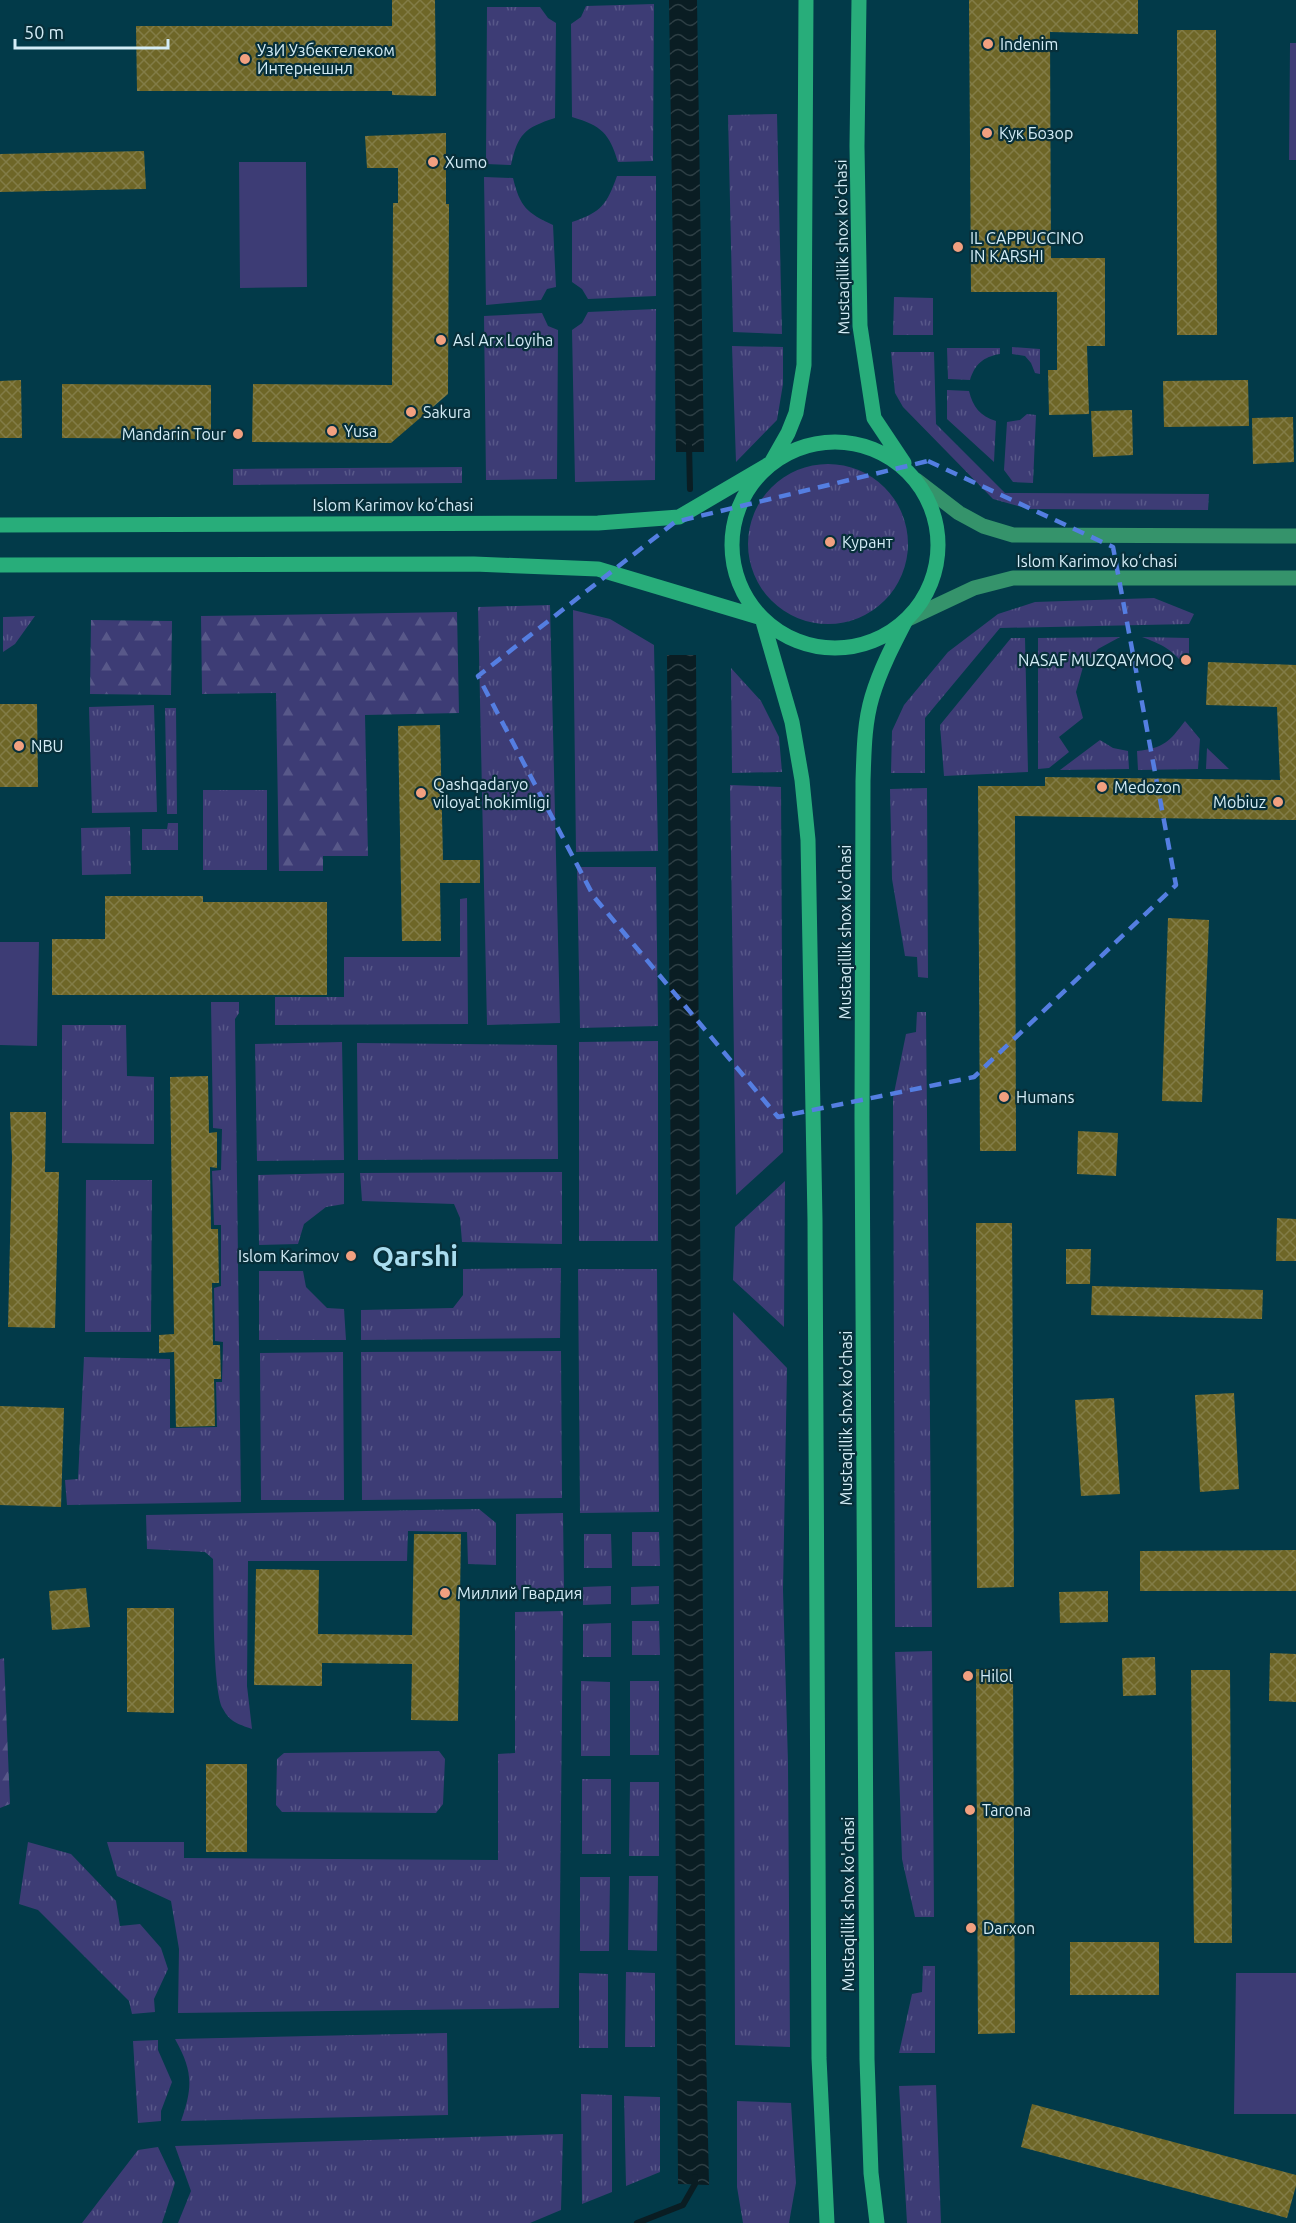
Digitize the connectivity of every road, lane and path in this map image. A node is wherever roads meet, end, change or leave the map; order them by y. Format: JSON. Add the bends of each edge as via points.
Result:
{"nodes":[{"id":1,"x":806,"y":0,"type":"edge"},
{"id":2,"x":859,"y":0,"type":"edge"},
{"id":3,"x":771,"y":463,"type":"junction"},
{"id":4,"x":916,"y":480,"type":"junction"},
{"id":5,"x":0,"y":525,"type":"edge"},
{"id":6,"x":1296,"y":536,"type":"edge"},
{"id":7,"x":0,"y":565,"type":"edge"},
{"id":8,"x":1296,"y":578,"type":"edge"},
{"id":9,"x":762,"y":618,"type":"junction"},
{"id":10,"x":906,"y":620,"type":"junction"},
{"id":11,"x":827,"y":2223,"type":"edge"},
{"id":12,"x":877,"y":2223,"type":"edge"}],
"edges":[{"from":1,"to":3,"type":"main road","via":[[804,365],[796,413]]},
{"from":2,"to":4,"type":"main road","name":"Mustaqillik shox ko'chasi","via":[[860,326],[874,418]]},
{"from":3,"to":4,"type":"main road","via":[[800,447],[831,441],[863,445],[892,459]]},
{"from":3,"to":5,"type":"main road","name":"Islom Karimov ko‘chasi","via":[[679,517],[598,523]]},
{"from":3,"to":9,"type":"main road","via":[[748,489],[735,521],[732,556],[742,590]]},
{"from":4,"to":6,"type":"main road","name":"Islom Karimov ko‘chasi","via":[[959,513],[1013,535]]},
{"from":4,"to":10,"type":"main road","via":[[931,507],[938,537],[936,568],[925,596]]},
{"from":7,"to":9,"type":"main road","via":[[474,564],[598,569]]},
{"from":8,"to":10,"type":"main road","name":"Islom Karimov ko‘chasi","via":[[1014,578],[974,588]]},
{"from":9,"to":10,"type":"main road","via":[[788,637],[818,647],[849,647],[880,638]]},
{"from":9,"to":11,"type":"main road","name":"Mustaqillik shox ko'chasi","via":[[792,722],[808,840],[815,1220],[819,2058]]},
{"from":10,"to":12,"type":"main road","name":"Mustaqillik shox ko'chasi","via":[[872,697],[864,740],[863,781],[867,2059],[871,2174]]}]}
